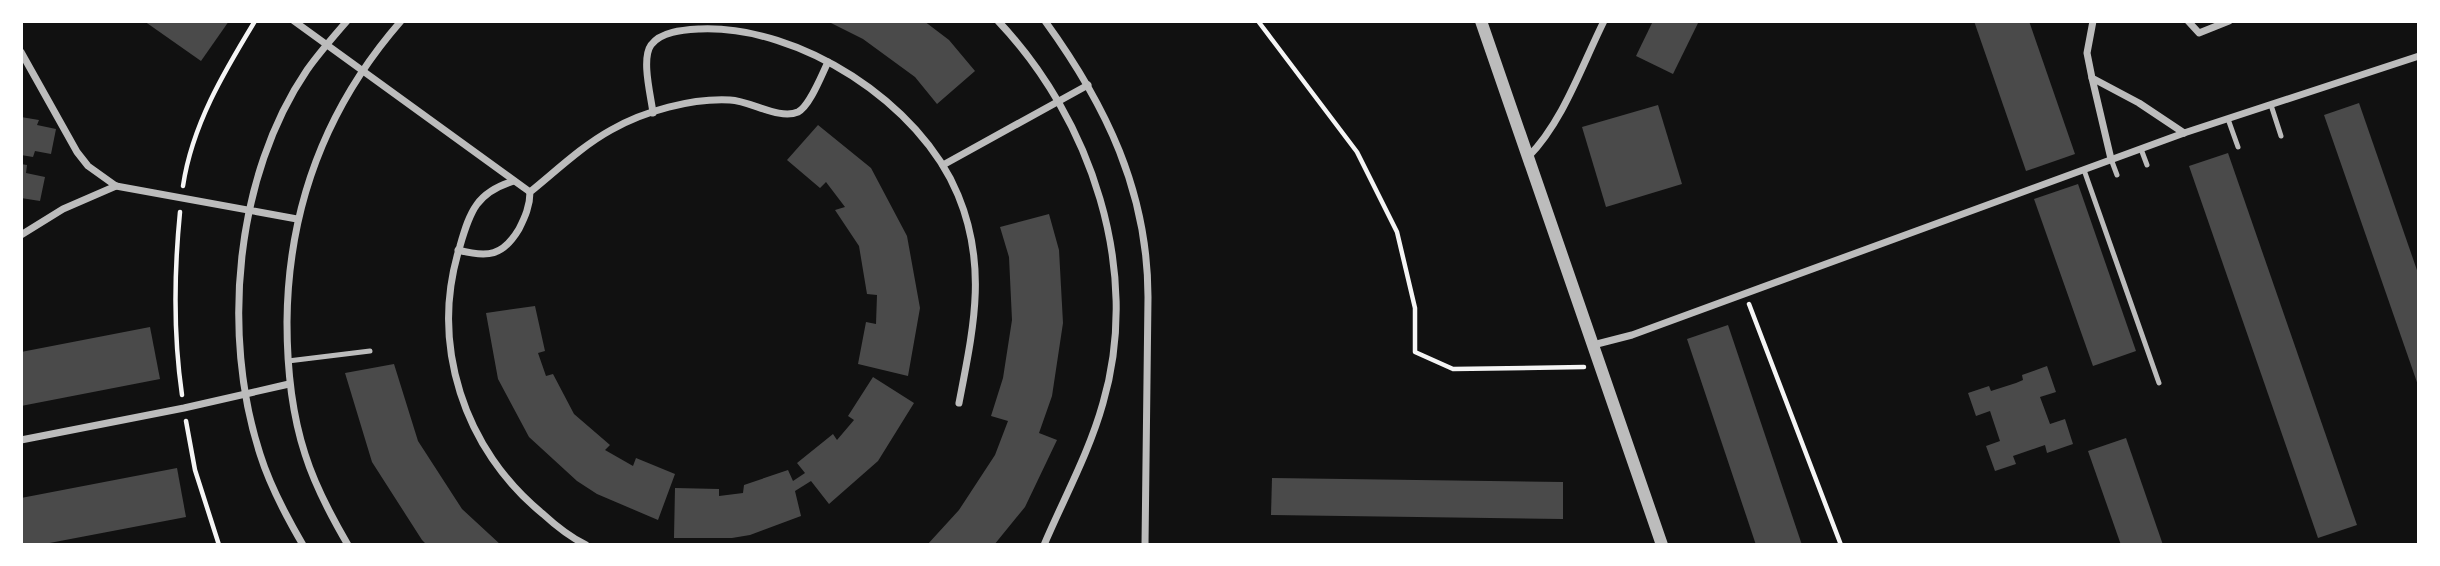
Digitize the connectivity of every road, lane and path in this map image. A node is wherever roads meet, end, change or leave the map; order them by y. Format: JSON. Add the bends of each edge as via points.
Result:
{"nodes":[{"id":1,"x":256,"y":21,"type":"edge"},
{"id":2,"x":294,"y":21,"type":"edge"},
{"id":3,"x":347,"y":21,"type":"edge"},
{"id":4,"x":401,"y":21,"type":"edge"},
{"id":5,"x":998,"y":21,"type":"edge"},
{"id":6,"x":1045,"y":21,"type":"edge"},
{"id":7,"x":1258,"y":21,"type":"edge"},
{"id":8,"x":1481,"y":21,"type":"edge"},
{"id":9,"x":1604,"y":21,"type":"edge"},
{"id":10,"x":2092,"y":21,"type":"edge"},
{"id":11,"x":2188,"y":21,"type":"edge"},
{"id":12,"x":2228,"y":21,"type":"edge"},
{"id":13,"x":326,"y":45,"type":"junction"},
{"id":14,"x":21,"y":52,"type":"edge"},
{"id":15,"x":2419,"y":56,"type":"edge"},
{"id":16,"x":828,"y":62,"type":"junction"},
{"id":17,"x":361,"y":70,"type":"junction"},
{"id":18,"x":2092,"y":78,"type":"junction"},
{"id":19,"x":1088,"y":85,"type":"junction"},
{"id":20,"x":1057,"y":102,"type":"junction"},
{"id":21,"x":2271,"y":104,"type":"junction"},
{"id":22,"x":653,"y":113,"type":"junction"},
{"id":23,"x":2228,"y":118,"type":"junction"},
{"id":24,"x":2184,"y":133,"type":"junction"},
{"id":25,"x":2281,"y":135,"type":"dead end"},
{"id":26,"x":2238,"y":147,"type":"dead end"},
{"id":27,"x":2141,"y":149,"type":"junction"},
{"id":28,"x":1528,"y":157,"type":"junction"},
{"id":29,"x":2111,"y":159,"type":"junction"},
{"id":30,"x":943,"y":165,"type":"junction"},
{"id":31,"x":2147,"y":165,"type":"dead end"},
{"id":32,"x":2084,"y":170,"type":"junction"},
{"id":33,"x":2118,"y":175,"type":"dead end"},
{"id":34,"x":514,"y":181,"type":"junction"},
{"id":35,"x":116,"y":186,"type":"junction"},
{"id":36,"x":530,"y":192,"type":"junction"},
{"id":37,"x":181,"y":198,"type":"junction"},
{"id":38,"x":251,"y":211,"type":"junction"},
{"id":39,"x":297,"y":219,"type":"junction"},
{"id":40,"x":21,"y":235,"type":"edge"},
{"id":41,"x":458,"y":250,"type":"junction"},
{"id":42,"x":1745,"y":293,"type":"junction"},
{"id":43,"x":1592,"y":345,"type":"junction"},
{"id":44,"x":370,"y":351,"type":"dead end"},
{"id":45,"x":288,"y":360,"type":"junction"},
{"id":46,"x":1600,"y":366,"type":"junction"},
{"id":47,"x":2159,"y":383,"type":"dead end"},
{"id":48,"x":289,"y":384,"type":"junction"},
{"id":49,"x":246,"y":394,"type":"junction"},
{"id":50,"x":959,"y":403,"type":"dead end"},
{"id":51,"x":184,"y":408,"type":"junction"},
{"id":52,"x":21,"y":440,"type":"edge"},
{"id":53,"x":219,"y":545,"type":"edge"},
{"id":54,"x":303,"y":545,"type":"edge"},
{"id":55,"x":348,"y":545,"type":"edge"},
{"id":56,"x":586,"y":545,"type":"edge"},
{"id":57,"x":1044,"y":545,"type":"edge"},
{"id":58,"x":1145,"y":545,"type":"edge"},
{"id":59,"x":1662,"y":545,"type":"edge"},
{"id":60,"x":1841,"y":545,"type":"edge"}],
"edges":[{"from":1,"to":37,"type":"path","via":[[201,120]]},
{"from":2,"to":13,"type":"street"},
{"from":3,"to":13,"type":"street"},
{"from":4,"to":17,"type":"street"},
{"from":5,"to":20,"type":"street"},
{"from":6,"to":19,"type":"street"},
{"from":7,"to":46,"type":"path","via":[[1357,152],[1397,232],[1415,308],[1415,352],[1453,369]]},
{"from":8,"to":28,"type":"street"},
{"from":9,"to":28,"type":"street","via":[[1555,121]]},
{"from":10,"to":18,"type":"street","via":[[2087,53]]},
{"from":11,"to":12,"type":"street","via":[[2200,33]]},
{"from":13,"to":17,"type":"street"},
{"from":13,"to":38,"type":"street","via":[[287,105]]},
{"from":14,"to":35,"type":"street","via":[[76,152]]},
{"from":15,"to":21,"type":"street"},
{"from":16,"to":22,"type":"street","via":[[798,112],[783,114],[744,102],[717,100]]},
{"from":16,"to":22,"type":"street","via":[[754,33],[713,29],[673,33],[656,39],[648,49]]},
{"from":16,"to":30,"type":"street","via":[[893,107]]},
{"from":17,"to":34,"type":"street"},
{"from":17,"to":39,"type":"street","via":[[325,135]]},
{"from":18,"to":24,"type":"street"},
{"from":18,"to":29,"type":"street"},
{"from":19,"to":20,"type":"street"},
{"from":19,"to":58,"type":"street","via":[[1134,188],[1146,246]]},
{"from":20,"to":30,"type":"street"},
{"from":20,"to":57,"type":"street","via":[[1084,155],[1103,211],[1112,249],[1116,313],[1104,401]]},
{"from":21,"to":23,"type":"street"},
{"from":21,"to":25,"type":"lane"},
{"from":22,"to":36,"type":"street","via":[[611,130]]},
{"from":23,"to":24,"type":"street"},
{"from":23,"to":26,"type":"lane"},
{"from":24,"to":27,"type":"street"},
{"from":27,"to":29,"type":"street"},
{"from":27,"to":31,"type":"lane"},
{"from":28,"to":43,"type":"street"},
{"from":29,"to":32,"type":"street"},
{"from":29,"to":33,"type":"lane"},
{"from":30,"to":50,"type":"street","via":[[970,228],[977,273],[975,317]]},
{"from":32,"to":42,"type":"street"},
{"from":32,"to":47,"type":"lane"},
{"from":34,"to":36,"type":"street"},
{"from":34,"to":41,"type":"street","via":[[482,197]]},
{"from":35,"to":37,"type":"street"},
{"from":35,"to":40,"type":"street","via":[[62,209]]},
{"from":36,"to":41,"type":"street","via":[[526,216],[502,250],[481,254]]},
{"from":37,"to":38,"type":"street"},
{"from":37,"to":51,"type":"path","via":[[174,292]]},
{"from":38,"to":39,"type":"street"},
{"from":38,"to":49,"type":"street","via":[[237,331]]},
{"from":39,"to":45,"type":"street","via":[[288,288]]},
{"from":41,"to":56,"type":"street","via":[[450,295],[450,344],[457,388],[471,424],[488,456],[522,496]]},
{"from":42,"to":43,"type":"street"},
{"from":42,"to":60,"type":"path"},
{"from":43,"to":46,"type":"street"},
{"from":44,"to":45,"type":"lane"},
{"from":45,"to":48,"type":"street"},
{"from":46,"to":59,"type":"street"},
{"from":48,"to":49,"type":"street"},
{"from":48,"to":55,"type":"street","via":[[311,472]]},
{"from":49,"to":51,"type":"street"},
{"from":49,"to":54,"type":"street","via":[[266,472]]},
{"from":51,"to":52,"type":"street"},
{"from":51,"to":53,"type":"path","via":[[195,470]]}]}
